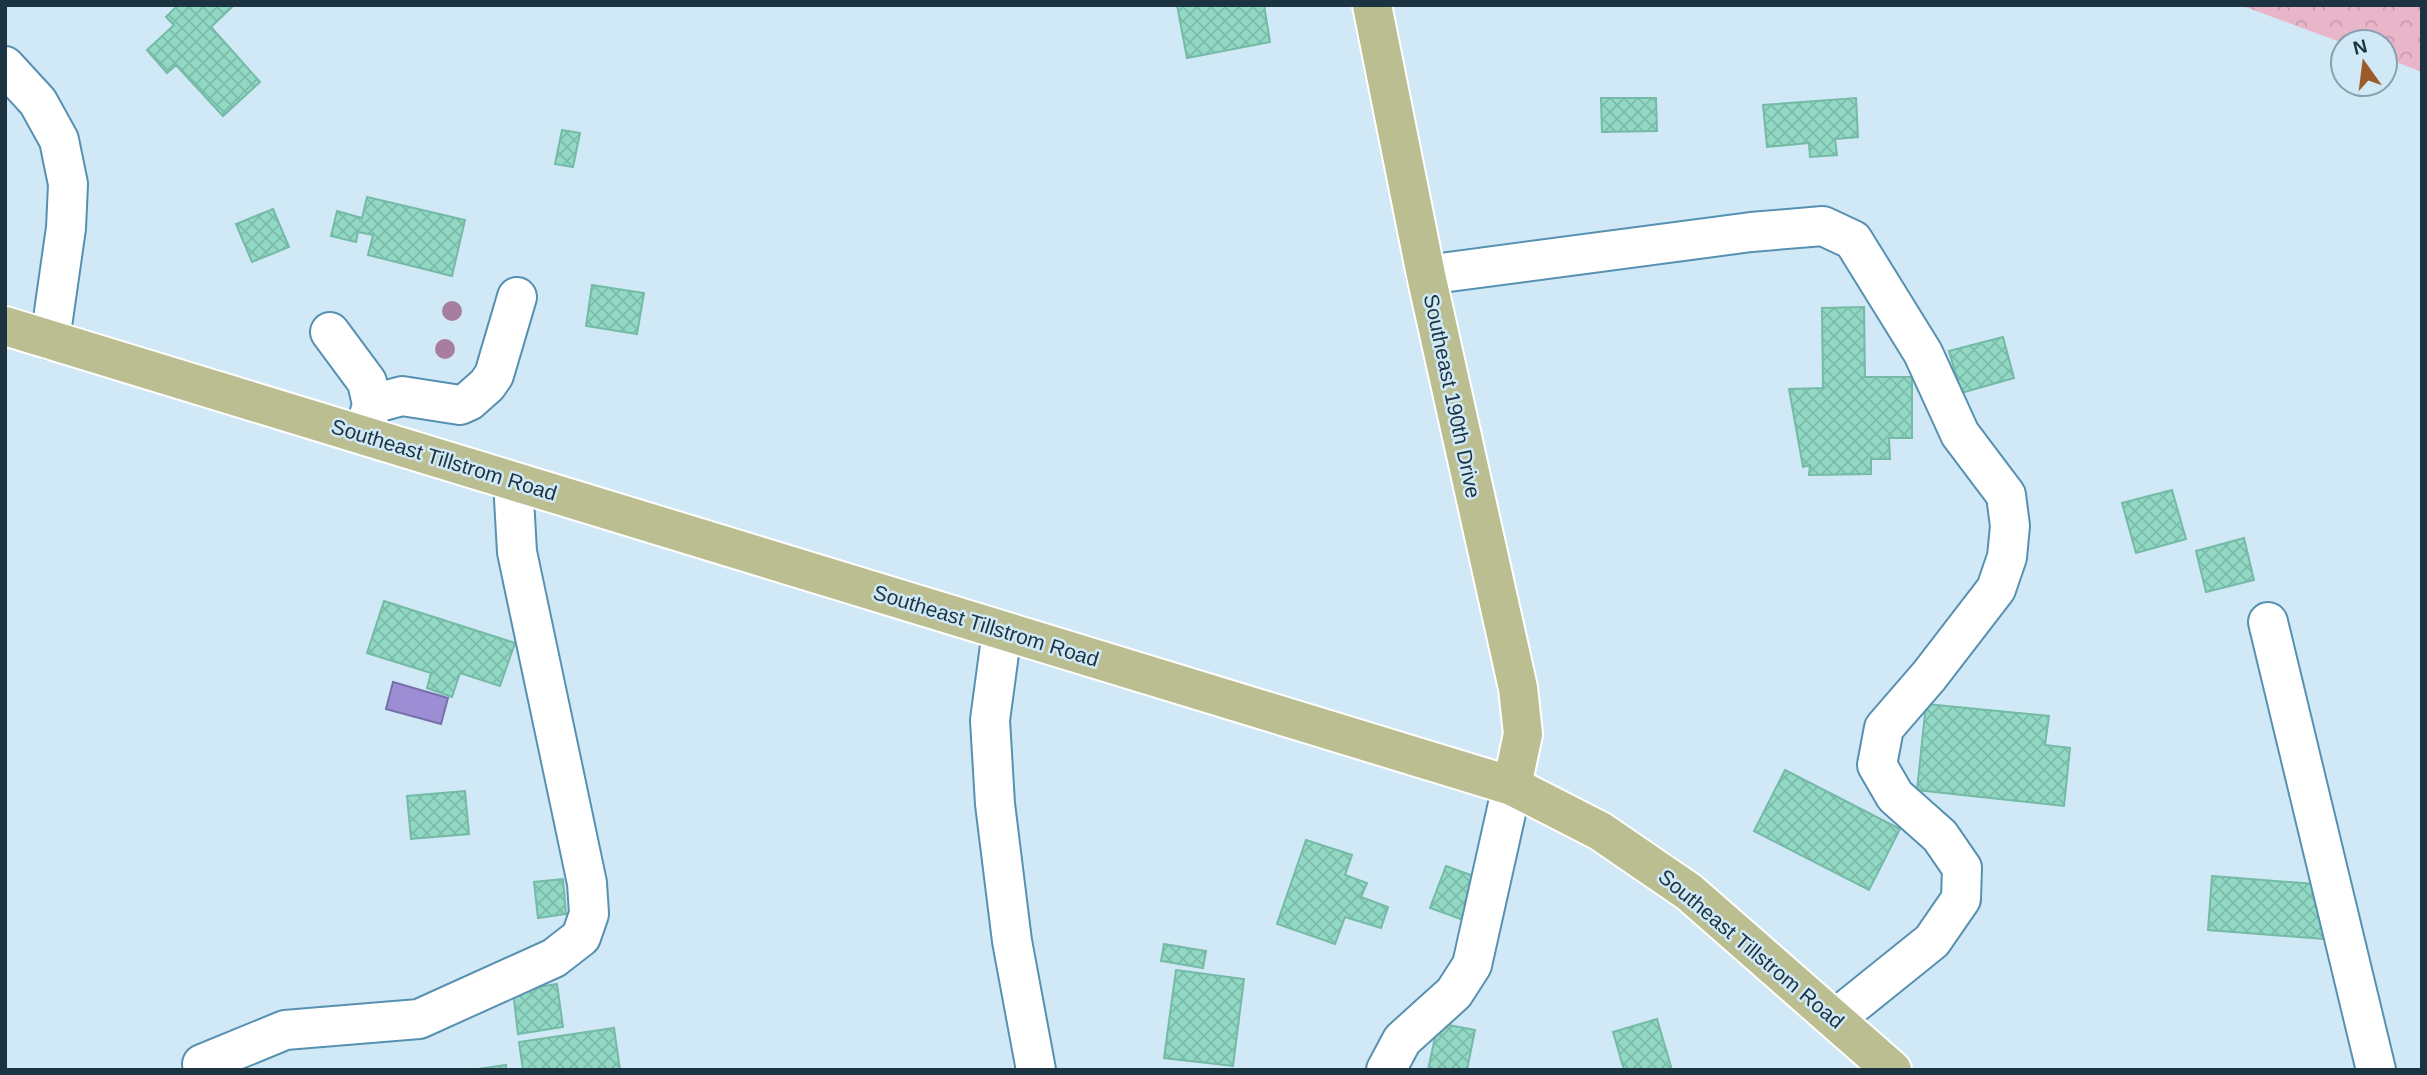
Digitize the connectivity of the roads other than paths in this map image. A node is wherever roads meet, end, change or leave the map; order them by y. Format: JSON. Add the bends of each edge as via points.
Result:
{"nodes":[{"id":1,"x":1372,"y":5,"type":"edge"},
{"id":2,"x":5,"y":66,"type":"edge"},
{"id":3,"x":1426,"y":275,"type":"junction"},
{"id":4,"x":517,"y":297,"type":"dead end"},
{"id":5,"x":5,"y":326,"type":"edge"},
{"id":6,"x":330,"y":332,"type":"dead end"},
{"id":7,"x":50,"y":340,"type":"junction"},
{"id":8,"x":368,"y":420,"type":"junction"},
{"id":9,"x":513,"y":481,"type":"junction"},
{"id":10,"x":2268,"y":622,"type":"dead end"},
{"id":11,"x":1002,"y":631,"type":"junction"},
{"id":12,"x":1512,"y":786,"type":"junction"},
{"id":13,"x":1835,"y":1019,"type":"junction"},
{"id":14,"x":202,"y":1064,"type":"dead end"},
{"id":15,"x":1036,"y":1070,"type":"edge"},
{"id":16,"x":1386,"y":1070,"type":"edge"},
{"id":17,"x":1892,"y":1070,"type":"edge"},
{"id":18,"x":2376,"y":1070,"type":"edge"}],
"edges":[{"from":1,"to":3,"type":"main road","name":"Southeast 190th Drive"},
{"from":2,"to":7,"type":"street","via":[[38,102],[59,140],[68,184]]},
{"from":3,"to":12,"type":"main road","name":"Southeast 190th Drive","via":[[1521,706],[1522,734]]},
{"from":3,"to":13,"type":"street","via":[[1823,226],[1853,240],[1923,353],[1960,434],[2006,495],[2007,557],[1996,589],[1884,728],[1877,765],[1895,796],[1940,836],[1962,868],[1961,899],[1932,941]]},
{"from":4,"to":8,"type":"street","via":[[494,374],[469,401],[457,405],[402,396]]},
{"from":5,"to":7,"type":"main road","name":"Southeast Tillstrom Road"},
{"from":6,"to":8,"type":"street","via":[[367,382]]},
{"from":7,"to":8,"type":"main road","name":"Southeast Tillstrom Road"},
{"from":8,"to":9,"type":"main road","name":"Southeast Tillstrom Road"},
{"from":9,"to":11,"type":"main road","name":"Southeast Tillstrom Road"},
{"from":9,"to":14,"type":"street","via":[[517,552],[587,883],[589,914],[581,937],[554,958],[419,1019],[285,1030]]},
{"from":10,"to":18,"type":"street"},
{"from":11,"to":12,"type":"main road","name":"Southeast Tillstrom Road"},
{"from":11,"to":15,"type":"street","via":[[990,720],[995,804],[1012,941]]},
{"from":12,"to":13,"type":"main road","name":"Southeast Tillstrom Road","via":[[1600,831],[1689,892]]},
{"from":12,"to":16,"type":"street","via":[[1472,965],[1454,993],[1402,1040]]},
{"from":13,"to":17,"type":"main road","name":"Southeast Tillstrom Road"}]}
